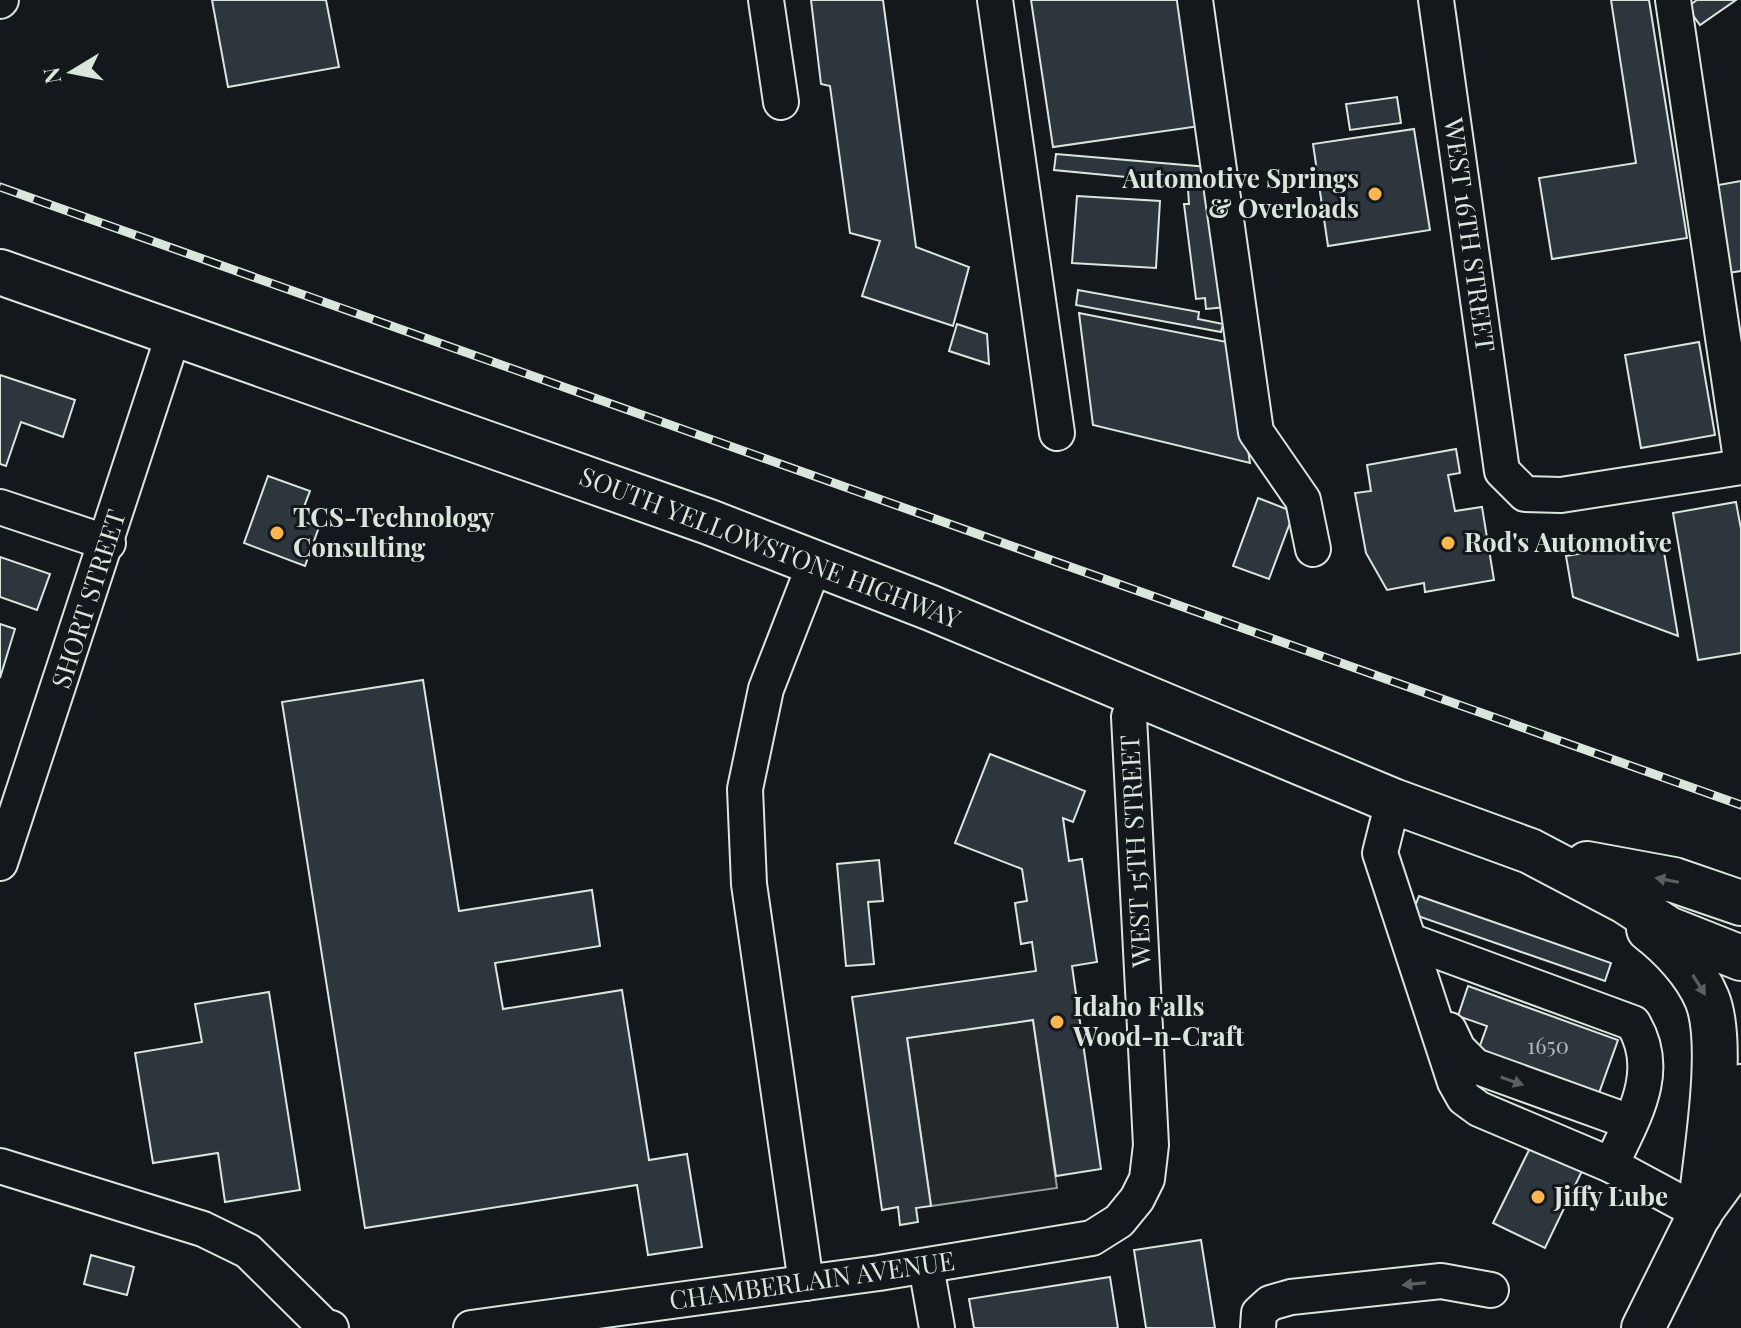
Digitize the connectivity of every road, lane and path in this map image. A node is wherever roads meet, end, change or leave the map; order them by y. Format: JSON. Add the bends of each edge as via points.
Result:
{"nodes":[{"id":1,"x":766,"y":0,"type":"edge"},
{"id":2,"x":995,"y":0,"type":"edge"},
{"id":3,"x":1195,"y":0,"type":"edge"},
{"id":4,"x":1436,"y":0,"type":"edge"},
{"id":5,"x":1673,"y":0,"type":"edge"},
{"id":6,"x":781,"y":102,"type":"dead end"},
{"id":7,"x":0,"y":272,"type":"edge"},
{"id":8,"x":174,"y":333,"type":"junction"},
{"id":9,"x":1057,"y":433,"type":"dead end"},
{"id":10,"x":1741,"y":459,"type":"edge"},
{"id":11,"x":1741,"y":467,"type":"edge"},
{"id":12,"x":0,"y":507,"type":"edge"},
{"id":13,"x":108,"y":543,"type":"junction"},
{"id":14,"x":1313,"y":549,"type":"dead end"},
{"id":15,"x":815,"y":563,"type":"junction"},
{"id":16,"x":1138,"y":693,"type":"junction"},
{"id":17,"x":1393,"y":801,"type":"junction"},
{"id":18,"x":1530,"y":851,"type":"junction"},
{"id":19,"x":0,"y":863,"type":"edge"},
{"id":20,"x":1741,"y":903,"type":"edge"},
{"id":21,"x":1410,"y":941,"type":"junction"},
{"id":22,"x":1741,"y":958,"type":"edge"},
{"id":23,"x":1425,"y":988,"type":"junction"},
{"id":24,"x":1741,"y":1086,"type":"edge"},
{"id":25,"x":1630,"y":1122,"type":"junction"},
{"id":26,"x":1741,"y":1157,"type":"edge"},
{"id":27,"x":1611,"y":1165,"type":"junction"},
{"id":28,"x":0,"y":1166,"type":"edge"},
{"id":29,"x":1137,"y":1199,"type":"joint"},
{"id":30,"x":1700,"y":1213,"type":"junction"},
{"id":31,"x":926,"y":1266,"type":"junction"},
{"id":32,"x":806,"y":1283,"type":"junction"},
{"id":33,"x":1491,"y":1290,"type":"dead end"},
{"id":34,"x":331,"y":1328,"type":"edge"},
{"id":35,"x":471,"y":1328,"type":"edge"},
{"id":36,"x":937,"y":1328,"type":"edge"},
{"id":37,"x":1258,"y":1328,"type":"edge"},
{"id":38,"x":1643,"y":1328,"type":"edge"}],
"edges":[{"from":1,"to":6,"type":"street"},
{"from":2,"to":9,"type":"street"},
{"from":3,"to":14,"type":"street","via":[[1256,432],[1303,500]]},
{"from":4,"to":11,"type":"street","name":"WEST 16TH STREET","via":[[1502,471],[1525,494],[1561,495]]},
{"from":5,"to":10,"type":"street"},
{"from":7,"to":8,"type":"highway","name":"SOUTH YELLOWSTONE HIGHWAY"},
{"from":8,"to":13,"type":"street","name":"SHORT STREET"},
{"from":8,"to":15,"type":"highway","name":"SOUTH YELLOWSTONE HIGHWAY"},
{"from":12,"to":13,"type":"street"},
{"from":13,"to":19,"type":"street","name":"SHORT STREET"},
{"from":15,"to":16,"type":"highway","name":"SOUTH YELLOWSTONE HIGHWAY"},
{"from":15,"to":32,"type":"street","via":[[766,689],[745,789],[749,884]]},
{"from":16,"to":17,"type":"highway","name":"SOUTH YELLOWSTONE HIGHWAY"},
{"from":16,"to":29,"type":"street","name":"WEST 15TH STREET","via":[[1129,717],[1151,1145],[1147,1179]]},
{"from":17,"to":18,"type":"highway","name":"SOUTH YELLOWSTONE HIGHWAY"},
{"from":17,"to":21,"type":"street","via":[[1380,853]]},
{"from":20,"to":18,"type":"highway","name":"SOUTH YELLOWSTONE HIGHWAY","one_way":true,"via":[[1674,880]]},
{"from":18,"to":22,"type":"highway","name":"SOUTH YELLOWSTONE HIGHWAY","via":[[1668,929]]},
{"from":18,"to":30,"type":"highway","one_way":true,"via":[[1598,890],[1658,936],[1688,967],[1707,998],[1714,1038]]},
{"from":21,"to":23,"type":"street"},
{"from":21,"to":25,"type":"street","via":[[1633,1023],[1645,1052],[1647,1075]]},
{"from":23,"to":25,"type":"street","one_way":true,"via":[[1458,1049],[1475,1066]]},
{"from":23,"to":27,"type":"street","via":[[1464,1098]]},
{"from":24,"to":30,"type":"main road"},
{"from":25,"to":27,"type":"street"},
{"from":26,"to":30,"type":"main road"},
{"from":27,"to":30,"type":"street"},
{"from":28,"to":34,"type":"street","via":[[203,1229],[248,1251]]},
{"from":29,"to":31,"type":"street","name":"CHAMBERLAIN AVENUE","via":[[1119,1221],[1092,1238]]},
{"from":30,"to":38,"type":"main road"},
{"from":31,"to":32,"type":"street","name":"CHAMBERLAIN AVENUE"},
{"from":31,"to":36,"type":"street"},
{"from":32,"to":35,"type":"street","name":"CHAMBERLAIN AVENUE"},
{"from":33,"to":37,"type":"street","one_way":true,"via":[[1441,1281],[1291,1297],[1270,1303],[1259,1313]]}]}
